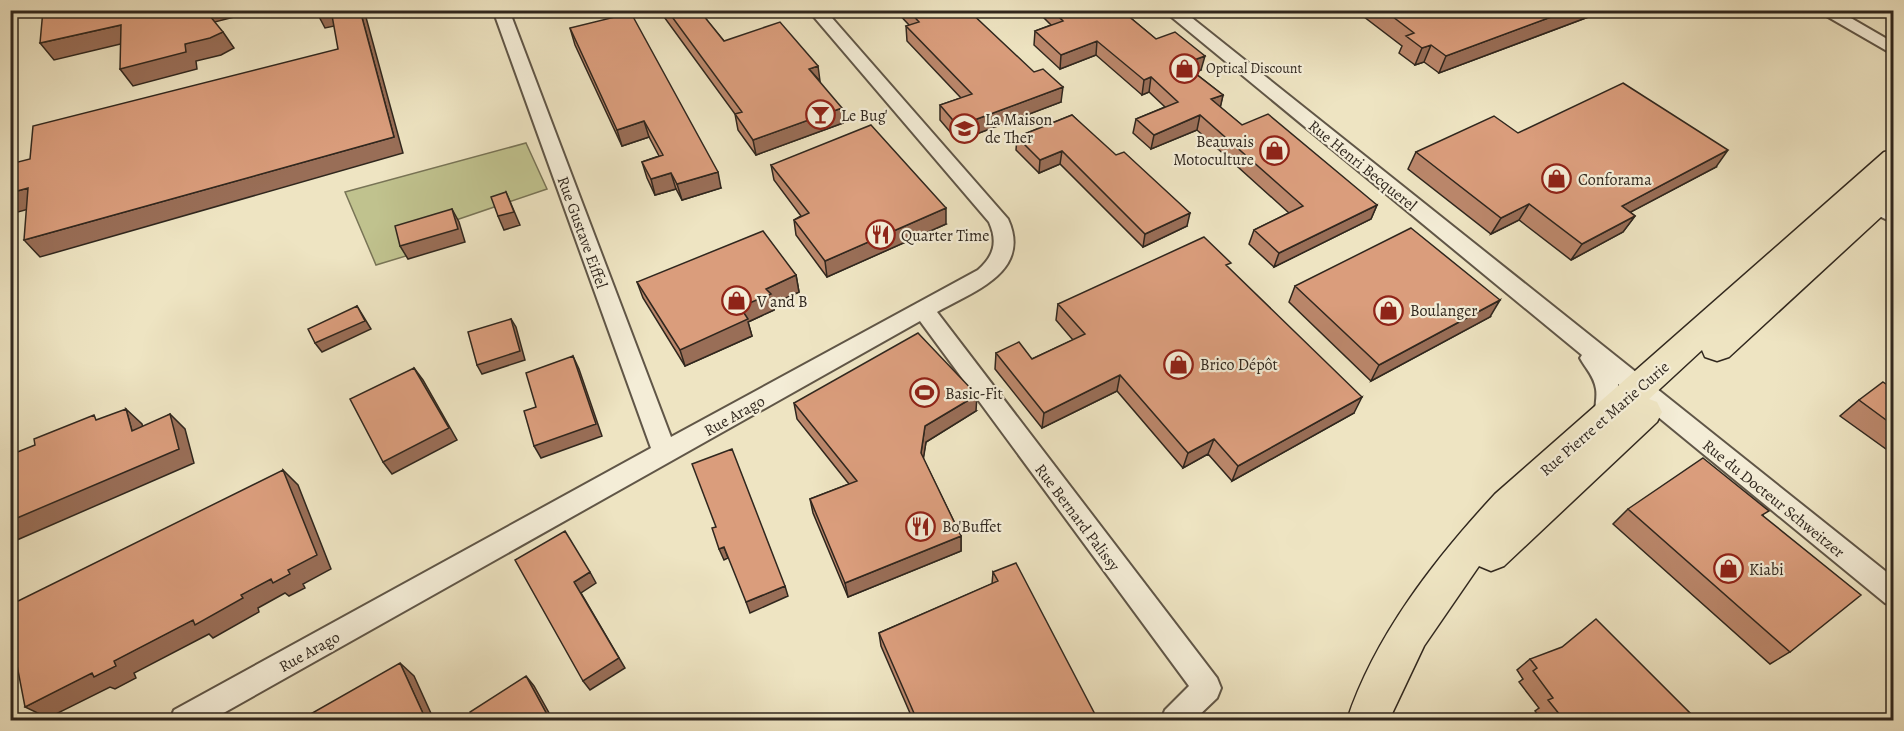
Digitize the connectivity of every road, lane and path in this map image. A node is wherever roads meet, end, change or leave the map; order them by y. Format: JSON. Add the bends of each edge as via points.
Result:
{"nodes":[{"id":1,"x":501,"y":10,"type":"edge"},
{"id":2,"x":816,"y":10,"type":"edge"},
{"id":3,"x":1171,"y":10,"type":"edge"},
{"id":4,"x":1824,"y":10,"type":"edge"},
{"id":5,"x":1837,"y":10,"type":"edge"},
{"id":6,"x":1893,"y":43,"type":"edge"},
{"id":7,"x":1893,"y":50,"type":"edge"},
{"id":8,"x":1883,"y":188,"type":"edge"},
{"id":9,"x":923,"y":309,"type":"junction"},
{"id":10,"x":1555,"y":320,"type":"junction"},
{"id":11,"x":1647,"y":395,"type":"junction"},
{"id":12,"x":1606,"y":416,"type":"junction"},
{"id":13,"x":665,"y":453,"type":"junction"},
{"id":14,"x":1893,"y":594,"type":"edge"},
{"id":15,"x":184,"y":720,"type":"edge"},
{"id":16,"x":1175,"y":720,"type":"edge"},
{"id":17,"x":1368,"y":720,"type":"edge"},
{"id":18,"x":1391,"y":720,"type":"edge"}],
"edges":[{"from":1,"to":13,"type":"street","name":"Rue Gustave Eiffel"},
{"from":2,"to":9,"type":"street","name":"Rue Arago","via":[[991,210],[1002,228],[1003,256],[992,270]]},
{"from":3,"to":10,"type":"street","name":"Rue Henri Becquerel"},
{"from":4,"to":7,"type":"street"},
{"from":5,"to":6,"type":"street"},
{"from":8,"to":11,"type":"main road","name":"Rue Pierre et Marie Curie"},
{"from":9,"to":13,"type":"street","name":"Rue Arago"},
{"from":9,"to":16,"type":"street","name":"Rue Bernard Palissy","via":[[1207,688]]},
{"from":10,"to":11,"type":"street","name":"Rue Henri Becquerel"},
{"from":10,"to":12,"type":"street","name":"Rue Henri Becquerel","via":[[1601,370],[1610,394]]},
{"from":11,"to":12,"type":"main road","name":"Rue Pierre et Marie Curie"},
{"from":11,"to":14,"type":"street","name":"Rue du Docteur Schweitzer"},
{"from":11,"to":18,"type":"main road","name":"Rue Pierre et Marie Curie","via":[[1478,569],[1428,643]]},
{"from":12,"to":17,"type":"main road","name":"Rue Pierre et Marie Curie","via":[[1508,505],[1454,569],[1404,643]]},
{"from":13,"to":15,"type":"street","name":"Rue Arago"}]}
